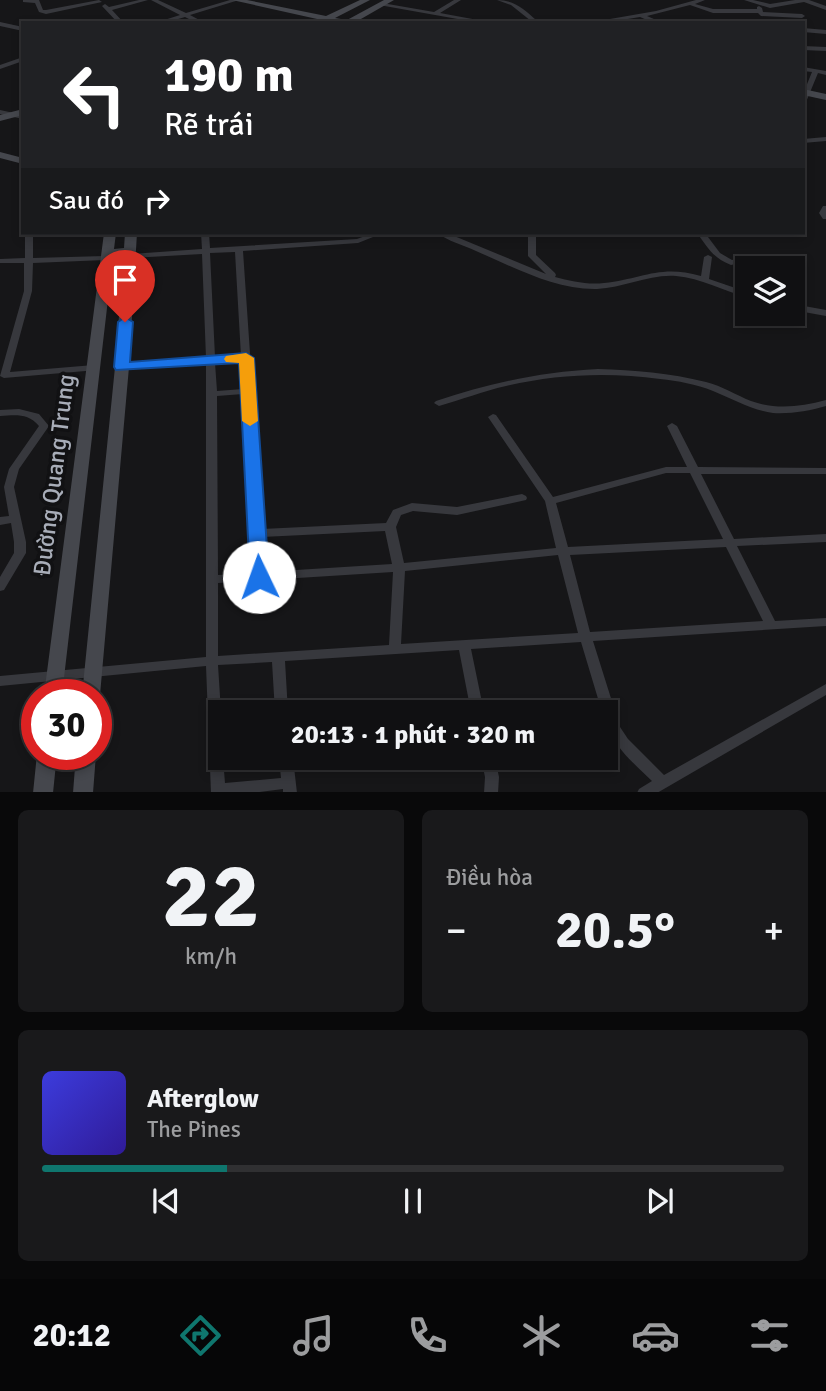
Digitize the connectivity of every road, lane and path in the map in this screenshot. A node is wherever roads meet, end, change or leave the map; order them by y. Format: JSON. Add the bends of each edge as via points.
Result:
{"nodes":[{"id":1,"x":145,"y":0,"type":"edge"},
{"id":2,"x":154,"y":0,"type":"edge"},
{"id":3,"x":236,"y":0,"type":"edge"},
{"id":4,"x":458,"y":0,"type":"edge"},
{"id":5,"x":500,"y":0,"type":"edge"},
{"id":6,"x":702,"y":0,"type":"edge"},
{"id":7,"x":747,"y":0,"type":"edge"},
{"id":8,"x":804,"y":0,"type":"edge"},
{"id":9,"x":25,"y":1,"type":"edge"},
{"id":10,"x":97,"y":1,"type":"edge"},
{"id":11,"x":360,"y":1,"type":"edge"},
{"id":12,"x":386,"y":2,"type":"edge"},
{"id":13,"x":691,"y":3,"type":"junction"},
{"id":14,"x":760,"y":8,"type":"junction"},
{"id":15,"x":826,"y":8,"type":"edge"},
{"id":16,"x":109,"y":9,"type":"junction"},
{"id":17,"x":435,"y":14,"type":"junction"},
{"id":18,"x":187,"y":15,"type":"junction"},
{"id":19,"x":641,"y":16,"type":"junction"},
{"id":20,"x":802,"y":16,"type":"dead end"},
{"id":21,"x":326,"y":19,"type":"junction"},
{"id":22,"x":533,"y":20,"type":"dead end"},
{"id":23,"x":119,"y":21,"type":"edge"},
{"id":24,"x":165,"y":21,"type":"edge"},
{"id":25,"x":198,"y":21,"type":"edge"},
{"id":26,"x":320,"y":21,"type":"edge"},
{"id":27,"x":337,"y":21,"type":"edge"},
{"id":28,"x":352,"y":21,"type":"edge"},
{"id":29,"x":479,"y":21,"type":"edge"},
{"id":30,"x":605,"y":21,"type":"edge"},
{"id":31,"x":655,"y":21,"type":"edge"},
{"id":32,"x":0,"y":24,"type":"edge"},
{"id":33,"x":21,"y":29,"type":"edge"},
{"id":34,"x":805,"y":30,"type":"edge"},
{"id":35,"x":826,"y":32,"type":"edge"},
{"id":36,"x":805,"y":48,"type":"edge"},
{"id":37,"x":826,"y":49,"type":"edge"},
{"id":38,"x":21,"y":60,"type":"edge"},
{"id":39,"x":0,"y":67,"type":"edge"},
{"id":40,"x":805,"y":69,"type":"edge"},
{"id":41,"x":816,"y":71,"type":"junction"},
{"id":42,"x":826,"y":73,"type":"edge"},
{"id":43,"x":805,"y":96,"type":"edge"},
{"id":44,"x":826,"y":97,"type":"edge"},
{"id":45,"x":21,"y":103,"type":"edge"},
{"id":46,"x":0,"y":110,"type":"edge"},
{"id":47,"x":17,"y":116,"type":"edge"},
{"id":48,"x":0,"y":118,"type":"edge"},
{"id":49,"x":826,"y":139,"type":"edge"},
{"id":50,"x":805,"y":141,"type":"edge"},
{"id":51,"x":0,"y":146,"type":"edge"},
{"id":52,"x":21,"y":151,"type":"edge"},
{"id":53,"x":0,"y":155,"type":"edge"},
{"id":54,"x":21,"y":160,"type":"edge"},
{"id":55,"x":826,"y":208,"type":"edge"},
{"id":56,"x":826,"y":217,"type":"edge"},
{"id":57,"x":29,"y":235,"type":"edge"},
{"id":58,"x":110,"y":235,"type":"edge"},
{"id":59,"x":131,"y":235,"type":"edge"},
{"id":60,"x":205,"y":235,"type":"edge"},
{"id":61,"x":319,"y":235,"type":"edge"},
{"id":62,"x":374,"y":235,"type":"edge"},
{"id":63,"x":446,"y":235,"type":"edge"},
{"id":64,"x":532,"y":235,"type":"edge"},
{"id":65,"x":702,"y":235,"type":"edge"},
{"id":66,"x":322,"y":243,"type":"junction"},
{"id":67,"x":239,"y":249,"type":"junction"},
{"id":68,"x":205,"y":251,"type":"junction"},
{"id":69,"x":130,"y":256,"type":"junction"},
{"id":70,"x":708,"y":257,"type":"dead end"},
{"id":71,"x":107,"y":258,"type":"junction"},
{"id":72,"x":0,"y":261,"type":"edge"},
{"id":73,"x":28,"y":262,"type":"junction"},
{"id":74,"x":735,"y":262,"type":"edge"},
{"id":75,"x":555,"y":278,"type":"junction"},
{"id":76,"x":705,"y":280,"type":"junction"},
{"id":77,"x":735,"y":291,"type":"edge"},
{"id":78,"x":805,"y":309,"type":"edge"},
{"id":79,"x":826,"y":313,"type":"edge"},
{"id":80,"x":246,"y":358,"type":"junction"},
{"id":81,"x":211,"y":360,"type":"junction"},
{"id":82,"x":122,"y":367,"type":"junction"},
{"id":83,"x":94,"y":368,"type":"junction"},
{"id":84,"x":2,"y":375,"type":"edge"},
{"id":85,"x":248,"y":391,"type":"junction"},
{"id":86,"x":212,"y":394,"type":"junction"},
{"id":87,"x":439,"y":403,"type":"dead end"},
{"id":88,"x":826,"y":403,"type":"edge"},
{"id":89,"x":0,"y":413,"type":"edge"},
{"id":90,"x":493,"y":417,"type":"dead end"},
{"id":91,"x":672,"y":426,"type":"dead end"},
{"id":92,"x":694,"y":468,"type":"junction"},
{"id":93,"x":826,"y":471,"type":"edge"},
{"id":94,"x":4,"y":488,"type":"edge"},
{"id":95,"x":522,"y":498,"type":"dead end"},
{"id":96,"x":550,"y":501,"type":"junction"},
{"id":97,"x":15,"y":519,"type":"junction"},
{"id":98,"x":0,"y":521,"type":"edge"},
{"id":99,"x":390,"y":527,"type":"junction"},
{"id":100,"x":257,"y":533,"type":"junction"},
{"id":101,"x":826,"y":538,"type":"edge"},
{"id":102,"x":732,"y":545,"type":"junction"},
{"id":103,"x":562,"y":551,"type":"junction"},
{"id":104,"x":400,"y":568,"type":"junction"},
{"id":105,"x":259,"y":577,"type":"junction"},
{"id":106,"x":214,"y":579,"type":"junction"},
{"id":107,"x":0,"y":587,"type":"edge"},
{"id":108,"x":826,"y":622,"type":"edge"},
{"id":109,"x":771,"y":625,"type":"junction"},
{"id":110,"x":586,"y":636,"type":"junction"},
{"id":111,"x":464,"y":644,"type":"junction"},
{"id":112,"x":395,"y":648,"type":"junction"},
{"id":113,"x":278,"y":656,"type":"junction"},
{"id":114,"x":212,"y":661,"type":"junction"},
{"id":115,"x":93,"y":672,"type":"junction"},
{"id":116,"x":55,"y":676,"type":"junction"},
{"id":117,"x":55,"y":679,"type":"edge"},
{"id":118,"x":92,"y":679,"type":"edge"},
{"id":119,"x":0,"y":681,"type":"edge"},
{"id":120,"x":826,"y":689,"type":"edge"},
{"id":121,"x":281,"y":700,"type":"edge"},
{"id":122,"x":476,"y":700,"type":"edge"},
{"id":123,"x":45,"y":770,"type":"edge"},
{"id":124,"x":85,"y":770,"type":"edge"},
{"id":125,"x":287,"y":770,"type":"edge"},
{"id":126,"x":491,"y":770,"type":"edge"},
{"id":127,"x":662,"y":782,"type":"junction"},
{"id":128,"x":289,"y":788,"type":"edge"},
{"id":129,"x":218,"y":791,"type":"edge"},
{"id":130,"x":43,"y":792,"type":"edge"},
{"id":131,"x":83,"y":792,"type":"edge"},
{"id":132,"x":491,"y":792,"type":"edge"},
{"id":133,"x":646,"y":792,"type":"edge"}],
"edges":[{"from":1,"to":16,"type":"street"},
{"from":2,"to":18,"type":"street"},
{"from":3,"to":18,"type":"street"},
{"from":3,"to":21,"type":"main road"},
{"from":4,"to":17,"type":"street"},
{"from":5,"to":22,"type":"street"},
{"from":6,"to":13,"type":"street"},
{"from":7,"to":14,"type":"street"},
{"from":8,"to":14,"type":"street"},
{"from":8,"to":15,"type":"street"},
{"from":9,"to":10,"type":"street","via":[[37,1],[46,12]]},
{"from":10,"to":16,"type":"street"},
{"from":11,"to":21,"type":"main road"},
{"from":12,"to":17,"type":"street"},
{"from":12,"to":28,"type":"main road"},
{"from":13,"to":14,"type":"street","via":[[713,11]]},
{"from":13,"to":19,"type":"street"},
{"from":14,"to":20,"type":"street","via":[[762,14]]},
{"from":16,"to":23,"type":"street"},
{"from":17,"to":29,"type":"street"},
{"from":18,"to":24,"type":"street"},
{"from":18,"to":25,"type":"street"},
{"from":19,"to":30,"type":"street"},
{"from":19,"to":31,"type":"street"},
{"from":21,"to":26,"type":"main road"},
{"from":21,"to":27,"type":"main road"},
{"from":32,"to":33,"type":"street"},
{"from":34,"to":35,"type":"street"},
{"from":36,"to":37,"type":"street"},
{"from":38,"to":39,"type":"street"},
{"from":40,"to":41,"type":"street"},
{"from":41,"to":42,"type":"street"},
{"from":41,"to":43,"type":"street"},
{"from":43,"to":44,"type":"main road"},
{"from":45,"to":46,"type":"main road"},
{"from":46,"to":47,"type":"street"},
{"from":47,"to":48,"type":"main road"},
{"from":49,"to":50,"type":"street"},
{"from":51,"to":52,"type":"main road"},
{"from":53,"to":54,"type":"main road"},
{"from":55,"to":56,"type":"street"},
{"from":57,"to":73,"type":"street"},
{"from":58,"to":71,"type":"main road","name":"Đường Quang Trung"},
{"from":59,"to":69,"type":"main road"},
{"from":60,"to":68,"type":"street"},
{"from":61,"to":66,"type":"street"},
{"from":62,"to":66,"type":"street","via":[[358,241]]},
{"from":63,"to":75,"type":"street"},
{"from":64,"to":75,"type":"street","via":[[532,256]]},
{"from":65,"to":74,"type":"street","via":[[714,253]]},
{"from":66,"to":67,"type":"street"},
{"from":67,"to":68,"type":"street"},
{"from":67,"to":80,"type":"street"},
{"from":68,"to":69,"type":"street"},
{"from":68,"to":81,"type":"street"},
{"from":69,"to":71,"type":"main road","via":[[118,263]]},
{"from":69,"to":82,"type":"main road"},
{"from":70,"to":76,"type":"street"},
{"from":71,"to":73,"type":"street"},
{"from":71,"to":83,"type":"main road","name":"Đường Quang Trung"},
{"from":72,"to":73,"type":"street"},
{"from":73,"to":84,"type":"street","via":[[27,291]]},
{"from":75,"to":76,"type":"street","via":[[601,287],[666,274]]},
{"from":76,"to":77,"type":"street"},
{"from":78,"to":79,"type":"street"},
{"from":80,"to":81,"type":"street"},
{"from":80,"to":85,"type":"street"},
{"from":81,"to":82,"type":"street"},
{"from":81,"to":86,"type":"street"},
{"from":82,"to":115,"type":"main road"},
{"from":83,"to":84,"type":"street"},
{"from":83,"to":116,"type":"main road","name":"Đường Quang Trung"},
{"from":85,"to":86,"type":"street"},
{"from":85,"to":100,"type":"street"},
{"from":86,"to":106,"type":"street"},
{"from":87,"to":88,"type":"street","via":[[511,380],[575,371],[656,375],[700,383],[771,409]]},
{"from":89,"to":94,"type":"street","via":[[30,412],[39,416],[44,426]]},
{"from":90,"to":96,"type":"street"},
{"from":91,"to":92,"type":"street"},
{"from":92,"to":93,"type":"street"},
{"from":92,"to":96,"type":"street","via":[[659,471]]},
{"from":92,"to":102,"type":"street"},
{"from":94,"to":97,"type":"street"},
{"from":95,"to":99,"type":"street","via":[[457,511],[412,508],[397,513]]},
{"from":96,"to":103,"type":"street"},
{"from":97,"to":98,"type":"street"},
{"from":97,"to":107,"type":"street","via":[[20,553]]},
{"from":99,"to":100,"type":"street"},
{"from":99,"to":104,"type":"street"},
{"from":100,"to":105,"type":"street"},
{"from":101,"to":102,"type":"street"},
{"from":102,"to":103,"type":"street"},
{"from":102,"to":109,"type":"street"},
{"from":103,"to":104,"type":"street"},
{"from":103,"to":110,"type":"street"},
{"from":104,"to":105,"type":"street"},
{"from":104,"to":112,"type":"street"},
{"from":105,"to":106,"type":"street"},
{"from":106,"to":114,"type":"street"},
{"from":108,"to":109,"type":"street"},
{"from":109,"to":110,"type":"street"},
{"from":110,"to":111,"type":"street"},
{"from":110,"to":127,"type":"street","via":[[618,736]]},
{"from":111,"to":112,"type":"street"},
{"from":111,"to":122,"type":"street"},
{"from":112,"to":113,"type":"street"},
{"from":113,"to":114,"type":"street"},
{"from":113,"to":121,"type":"street"},
{"from":114,"to":115,"type":"street"},
{"from":114,"to":129,"type":"street"},
{"from":115,"to":116,"type":"street"},
{"from":115,"to":118,"type":"main road"},
{"from":116,"to":117,"type":"main road","name":"Đường Quang Trung"},
{"from":116,"to":119,"type":"street"},
{"from":120,"to":127,"type":"street"},
{"from":123,"to":130,"type":"main road"},
{"from":124,"to":131,"type":"main road"},
{"from":125,"to":128,"type":"street"},
{"from":126,"to":132,"type":"street"},
{"from":127,"to":133,"type":"street"},
{"from":128,"to":129,"type":"street"}]}
